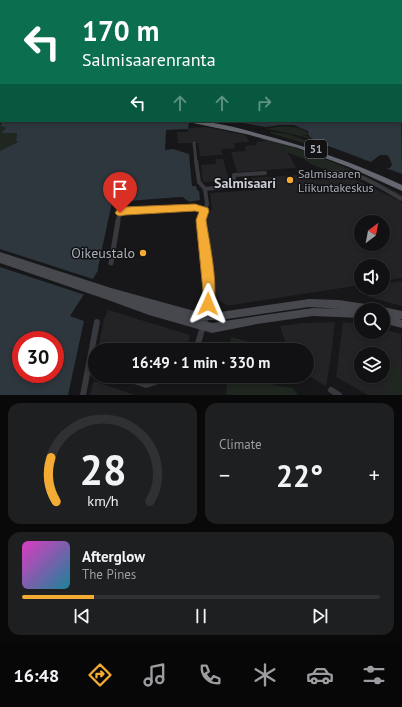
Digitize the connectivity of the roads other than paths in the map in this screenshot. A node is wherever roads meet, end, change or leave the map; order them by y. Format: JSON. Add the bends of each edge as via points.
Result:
{"nodes":[{"id":1,"x":199,"y":122,"type":"edge"},
{"id":2,"x":208,"y":122,"type":"edge"},
{"id":3,"x":194,"y":143,"type":"dead end"},
{"id":4,"x":329,"y":157,"type":"junction"},
{"id":5,"x":333,"y":172,"type":"dead end"},
{"id":6,"x":265,"y":173,"type":"dead end"},
{"id":7,"x":402,"y":183,"type":"edge"},
{"id":8,"x":402,"y":188,"type":"edge"},
{"id":9,"x":205,"y":189,"type":"junction"},
{"id":10,"x":402,"y":193,"type":"edge"},
{"id":11,"x":402,"y":199,"type":"edge"},
{"id":12,"x":204,"y":211,"type":"junction"},
{"id":13,"x":0,"y":255,"type":"edge"},
{"id":14,"x":0,"y":260,"type":"edge"},
{"id":15,"x":111,"y":263,"type":"dead end"},
{"id":16,"x":90,"y":288,"type":"junction"},
{"id":17,"x":354,"y":306,"type":"edge"},
{"id":18,"x":390,"y":312,"type":"edge"},
{"id":19,"x":354,"y":314,"type":"edge"},
{"id":20,"x":402,"y":315,"type":"edge"},
{"id":21,"x":206,"y":317,"type":"junction"},
{"id":22,"x":390,"y":321,"type":"edge"},
{"id":23,"x":97,"y":322,"type":"dead end"},
{"id":24,"x":402,"y":324,"type":"edge"},
{"id":25,"x":202,"y":326,"type":"junction"},
{"id":26,"x":95,"y":343,"type":"edge"},
{"id":27,"x":198,"y":343,"type":"edge"},
{"id":28,"x":88,"y":379,"type":"edge"},
{"id":29,"x":140,"y":383,"type":"edge"},
{"id":30,"x":152,"y":383,"type":"edge"},
{"id":31,"x":331,"y":390,"type":"dead end"},
{"id":32,"x":83,"y":395,"type":"edge"},
{"id":33,"x":339,"y":395,"type":"edge"}],
"edges":[{"from":1,"to":4,"type":"highway","number":"51","via":[[271,138]]},
{"from":2,"to":7,"type":"highway","number":"51","via":[[285,139],[358,164]]},
{"from":3,"to":9,"type":"street","via":[[199,182]]},
{"from":4,"to":8,"type":"highway","number":"51"},
{"from":4,"to":10,"type":"highway"},
{"from":5,"to":11,"type":"street","via":[[341,171],[360,177]]},
{"from":6,"to":9,"type":"street","via":[[233,175],[234,186]]},
{"from":9,"to":12,"type":"street","via":[[207,204]]},
{"from":12,"to":15,"type":"street","via":[[195,208],[122,212],[119,214]]},
{"from":12,"to":21,"type":"street","via":[[201,220],[209,291]]},
{"from":13,"to":16,"type":"main road"},
{"from":14,"to":16,"type":"main road"},
{"from":16,"to":21,"type":"main road"},
{"from":16,"to":25,"type":"main road","via":[[149,311]]},
{"from":17,"to":21,"type":"main road","via":[[309,303]]},
{"from":18,"to":20,"type":"main road"},
{"from":19,"to":25,"type":"main road","via":[[313,312],[212,328]]},
{"from":21,"to":25,"type":"street"},
{"from":22,"to":24,"type":"main road"},
{"from":23,"to":26,"type":"street"},
{"from":25,"to":27,"type":"street"},
{"from":28,"to":32,"type":"street"},
{"from":29,"to":30,"type":"street"},
{"from":31,"to":33,"type":"street"}]}
